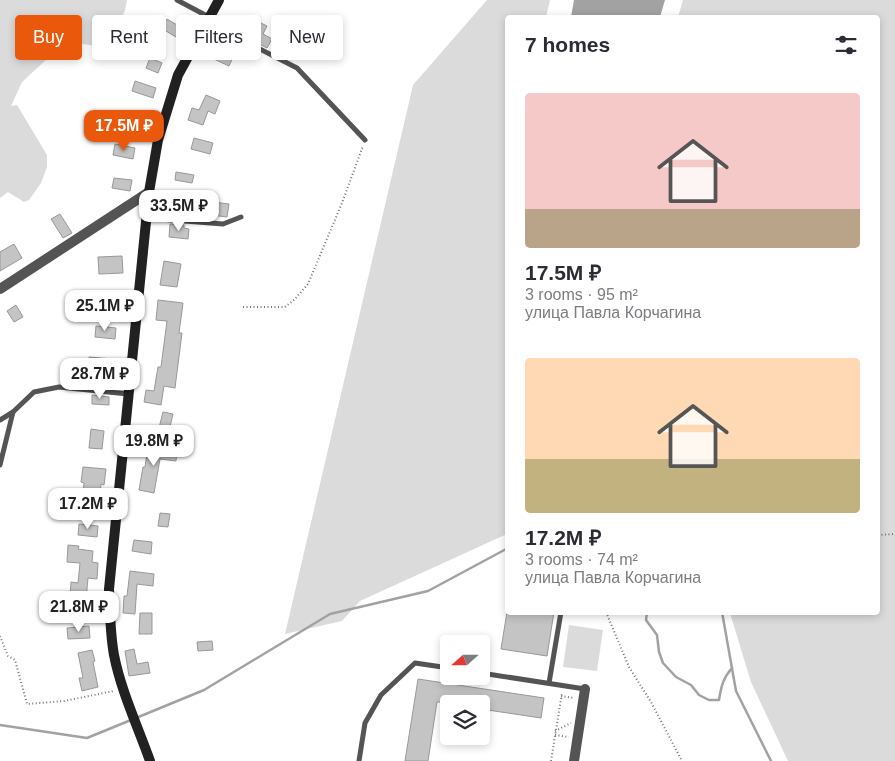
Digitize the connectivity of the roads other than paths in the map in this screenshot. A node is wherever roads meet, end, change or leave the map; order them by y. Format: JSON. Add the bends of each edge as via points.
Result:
{"nodes":[{"id":1,"x":177,"y":0,"type":"edge"},
{"id":2,"x":219,"y":0,"type":"edge"},
{"id":3,"x":200,"y":15,"type":"edge"},
{"id":4,"x":211,"y":15,"type":"edge"},
{"id":5,"x":261,"y":49,"type":"edge"},
{"id":6,"x":186,"y":60,"type":"edge"},
{"id":7,"x":365,"y":140,"type":"road end"},
{"id":8,"x":149,"y":192,"type":"junction"},
{"id":9,"x":147,"y":218,"type":"junction"},
{"id":10,"x":242,"y":218,"type":"dead end"},
{"id":11,"x":0,"y":288,"type":"edge"},
{"id":12,"x":128,"y":394,"type":"junction"},
{"id":13,"x":13,"y":412,"type":"junction"},
{"id":14,"x":0,"y":420,"type":"edge"},
{"id":15,"x":1,"y":458,"type":"edge"},
{"id":16,"x":0,"y":465,"type":"edge"},
{"id":17,"x":560,"y":615,"type":"edge"},
{"id":18,"x":440,"y":667,"type":"edge"},
{"id":19,"x":490,"y":674,"type":"edge"},
{"id":20,"x":549,"y":683,"type":"junction"},
{"id":21,"x":585,"y":689,"type":"joint"},
{"id":22,"x":150,"y":761,"type":"edge"},
{"id":23,"x":359,"y":761,"type":"edge"},
{"id":24,"x":574,"y":761,"type":"edge"}],
"edges":[{"from":1,"to":3,"type":"lane"},
{"from":2,"to":4,"type":"main road"},
{"from":5,"to":7,"type":"lane","via":[[297,68]]},
{"from":6,"to":8,"type":"main road","via":[[178,75],[158,140]]},
{"from":8,"to":9,"type":"main road"},
{"from":8,"to":11,"type":"street"},
{"from":9,"to":10,"type":"lane","via":[[223,224]]},
{"from":9,"to":12,"type":"main road"},
{"from":12,"to":13,"type":"lane","via":[[59,387],[34,392]]},
{"from":12,"to":22,"type":"main road","via":[[109,589],[110,627],[124,690]]},
{"from":13,"to":14,"type":"lane"},
{"from":13,"to":15,"type":"lane"},
{"from":15,"to":16,"type":"lane"},
{"from":17,"to":20,"type":"lane"},
{"from":18,"to":23,"type":"lane","via":[[416,663],[381,694],[365,723]]},
{"from":19,"to":20,"type":"lane"},
{"from":20,"to":21,"type":"lane"},
{"from":21,"to":24,"type":"street"}]}
